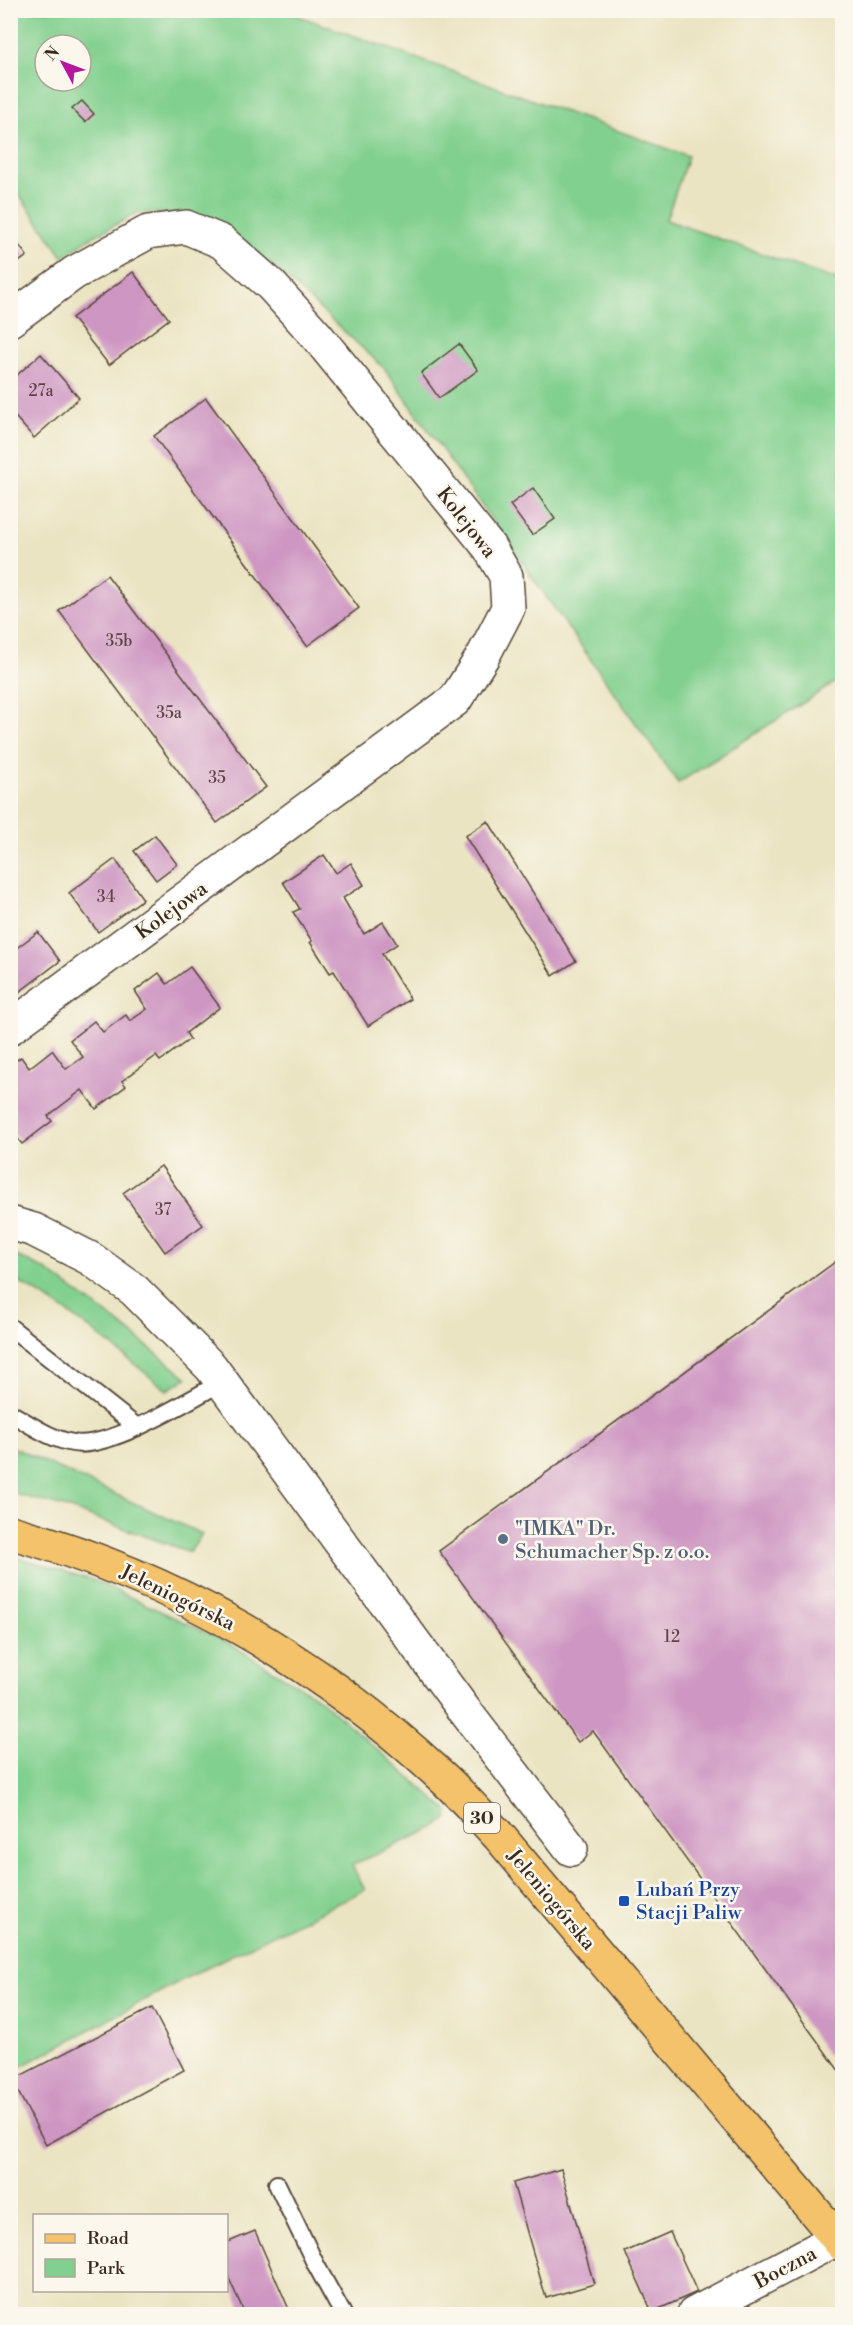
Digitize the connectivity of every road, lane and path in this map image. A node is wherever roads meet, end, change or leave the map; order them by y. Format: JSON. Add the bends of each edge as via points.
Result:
{"nodes":[{"id":1,"x":10,"y":320,"type":"edge"},
{"id":2,"x":10,"y":1028,"type":"edge"},
{"id":3,"x":10,"y":1223,"type":"edge"},
{"id":4,"x":10,"y":1327,"type":"edge"},
{"id":5,"x":222,"y":1382,"type":"junction"},
{"id":6,"x":10,"y":1413,"type":"edge"},
{"id":7,"x":137,"y":1427,"type":"junction"},
{"id":8,"x":10,"y":1532,"type":"edge"},
{"id":9,"x":571,"y":1849,"type":"dead end"},
{"id":10,"x":277,"y":2184,"type":"dead end"},
{"id":11,"x":841,"y":2240,"type":"edge"},
{"id":12,"x":343,"y":2314,"type":"edge"},
{"id":13,"x":694,"y":2314,"type":"edge"}],
"edges":[{"from":1,"to":2,"type":"street","name":"Kolejowa","via":[[74,273],[148,232],[186,227],[222,242],[271,285],[316,335],[489,547],[506,576],[508,608],[455,699]]},
{"from":3,"to":5,"type":"street","via":[[34,1230],[91,1259],[134,1290]]},
{"from":4,"to":7,"type":"lane"},
{"from":5,"to":7,"type":"lane"},
{"from":5,"to":9,"type":"street"},
{"from":6,"to":7,"type":"lane","via":[[52,1437],[74,1444],[104,1440]]},
{"from":8,"to":11,"type":"main road","name":"Jeleniogórska","number":"30","via":[[105,1562],[181,1595],[270,1643],[362,1708],[433,1769],[498,1835]]},
{"from":10,"to":12,"type":"lane"},
{"from":11,"to":13,"type":"street","name":"Boczna"}]}
